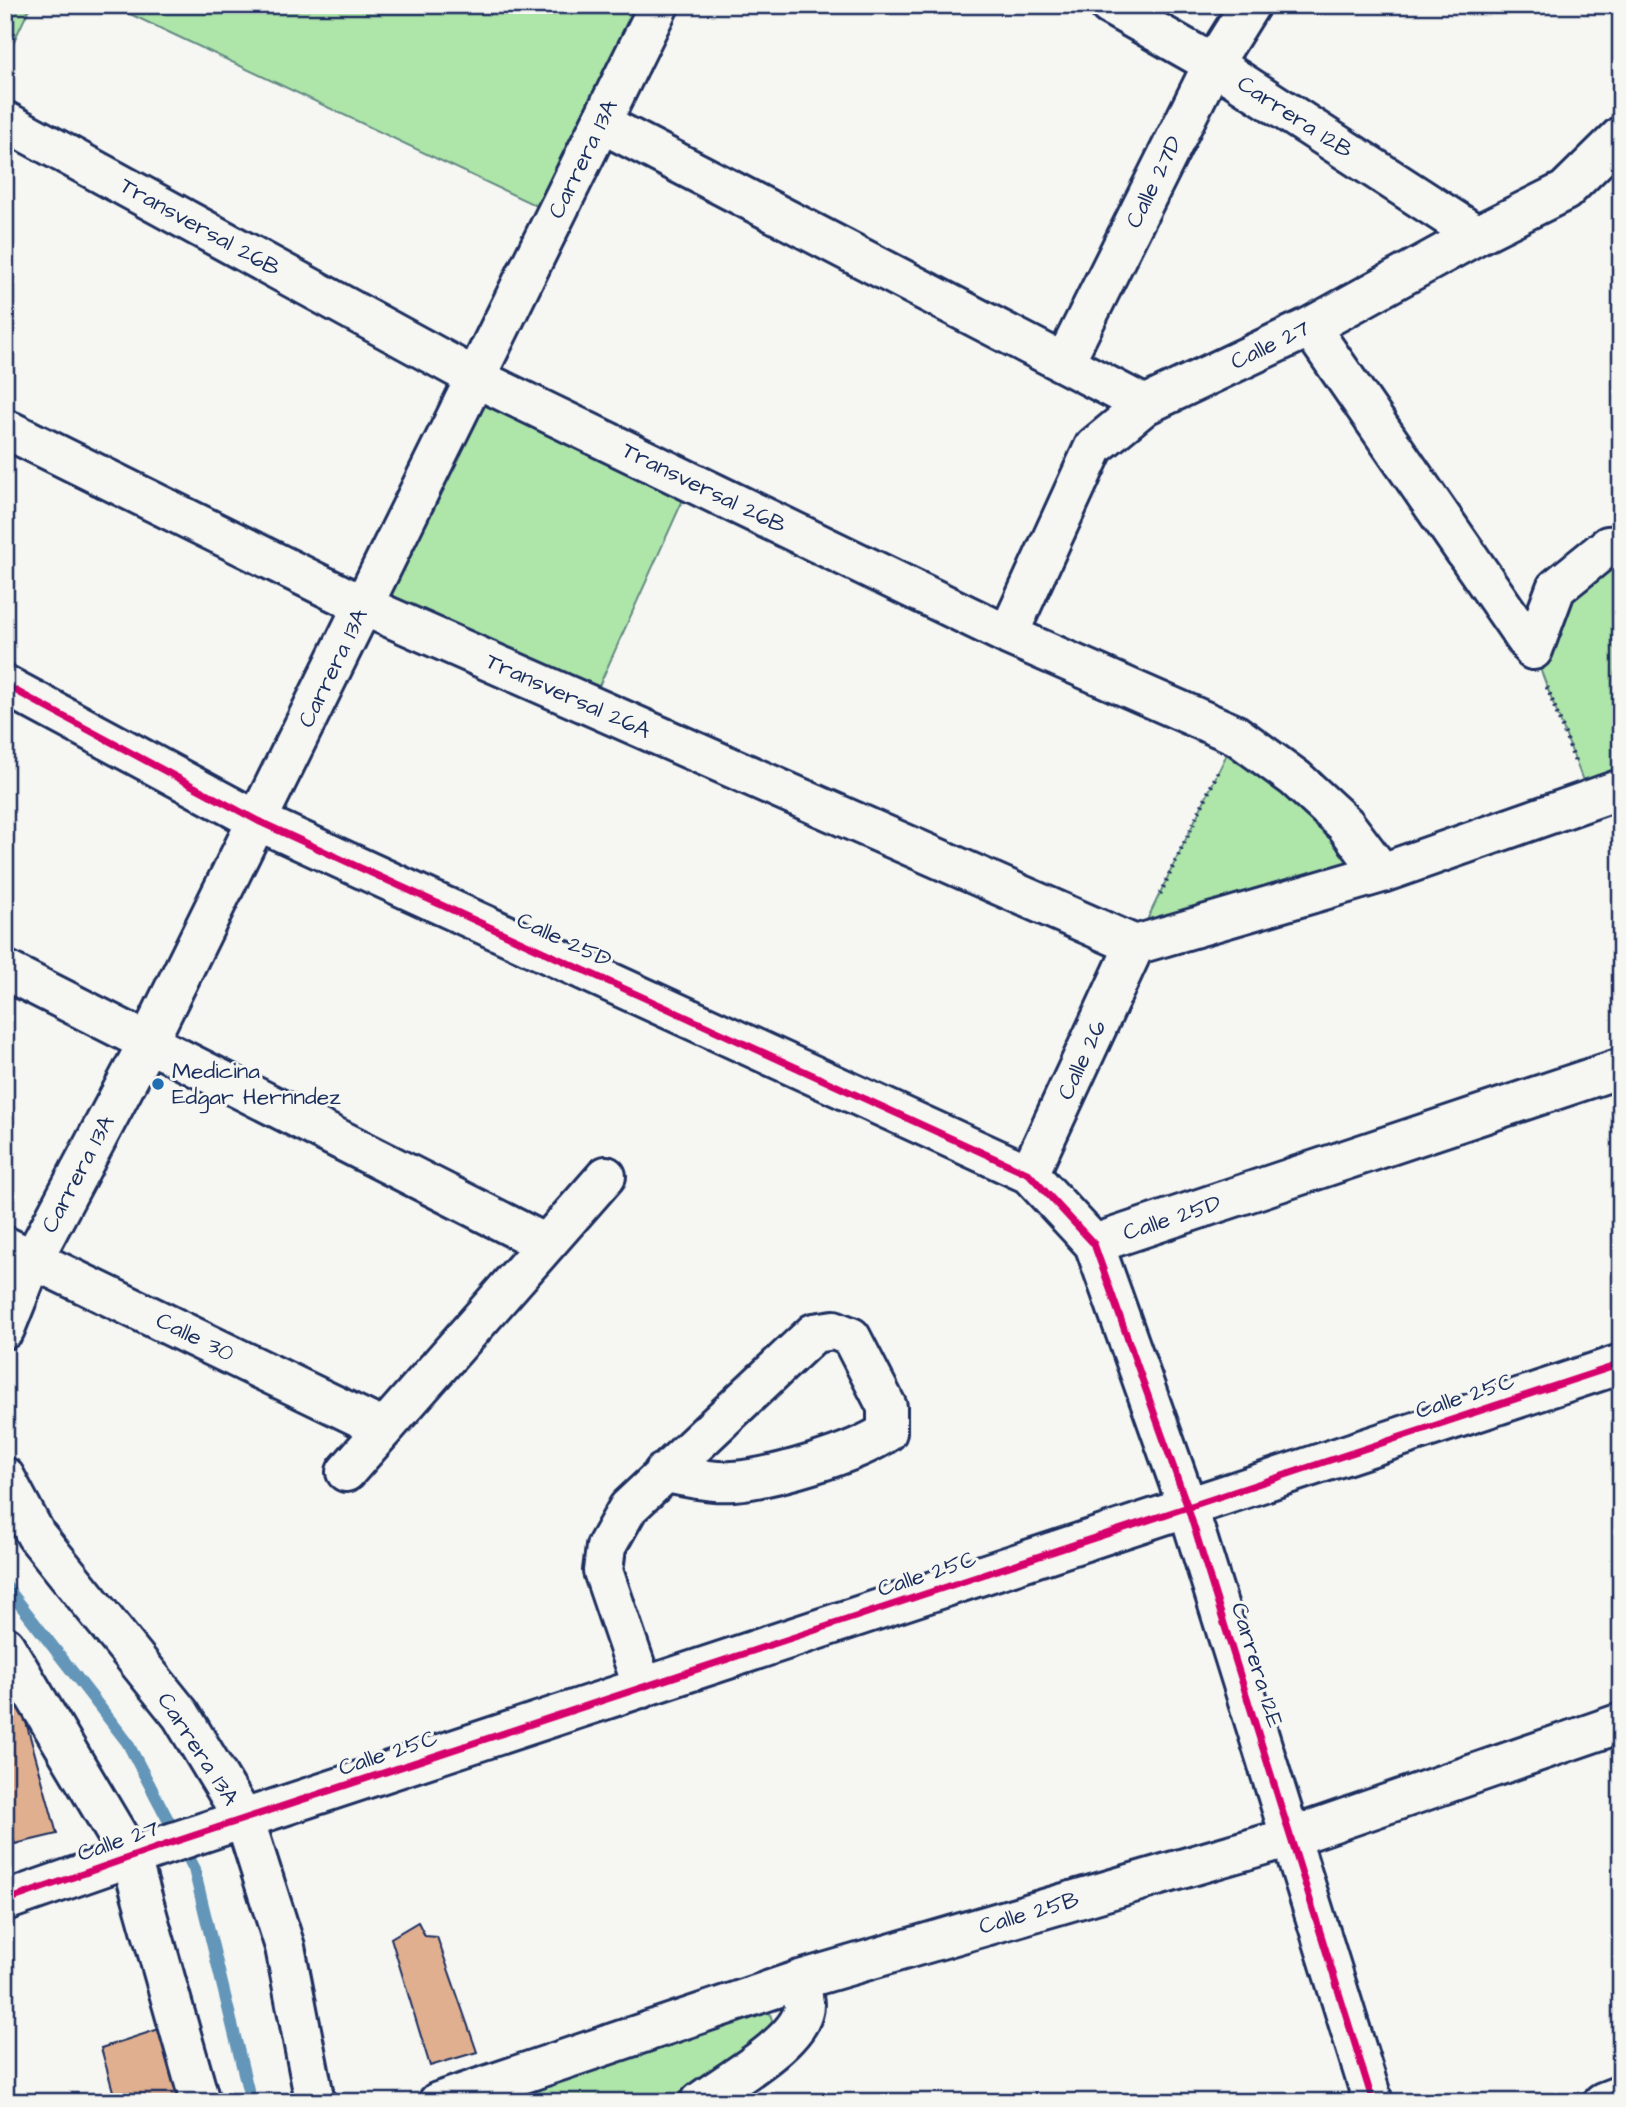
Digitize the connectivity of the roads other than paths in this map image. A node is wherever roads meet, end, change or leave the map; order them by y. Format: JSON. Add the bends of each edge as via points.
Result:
{"nodes":[{"id":1,"x":659,"y":5,"type":"edge"},
{"id":2,"x":1109,"y":5,"type":"edge"},
{"id":3,"x":1251,"y":5,"type":"edge"},
{"id":4,"x":1213,"y":64,"type":"junction"},
{"id":5,"x":5,"y":121,"type":"edge"},
{"id":6,"x":601,"y":123,"type":"junction"},
{"id":7,"x":1621,"y":136,"type":"edge"},
{"id":8,"x":1477,"y":235,"type":"junction"},
{"id":9,"x":1310,"y":327,"type":"junction"},
{"id":10,"x":1064,"y":363,"type":"junction"},
{"id":11,"x":476,"y":378,"type":"junction"},
{"id":12,"x":1145,"y":405,"type":"junction"},
{"id":13,"x":10,"y":430,"type":"dead end"},
{"id":14,"x":1621,"y":545,"type":"edge"},
{"id":15,"x":364,"y":606,"type":"junction"},
{"id":16,"x":1008,"y":635,"type":"junction"},
{"id":17,"x":5,"y":685,"type":"edge"},
{"id":18,"x":1605,"y":794,"type":"edge"},
{"id":19,"x":258,"y":821,"type":"junction"},
{"id":20,"x":1382,"y":873,"type":"junction"},
{"id":21,"x":1135,"y":945,"type":"junction"},
{"id":22,"x":5,"y":970,"type":"edge"},
{"id":23,"x":147,"y":1044,"type":"junction"},
{"id":24,"x":1621,"y":1068,"type":"edge"},
{"id":25,"x":1029,"y":1174,"type":"junction"},
{"id":26,"x":606,"y":1176,"type":"dead end"},
{"id":27,"x":546,"y":1244,"type":"junction"},
{"id":28,"x":1094,"y":1244,"type":"junction"},
{"id":29,"x":19,"y":1253,"type":"edge"},
{"id":30,"x":5,"y":1329,"type":"edge"},
{"id":31,"x":1621,"y":1364,"type":"edge"},
{"id":32,"x":384,"y":1429,"type":"junction"},
{"id":33,"x":346,"y":1472,"type":"dead end"},
{"id":34,"x":663,"y":1473,"type":"junction"},
{"id":35,"x":5,"y":1477,"type":"edge"},
{"id":36,"x":1188,"y":1508,"type":"junction"},
{"id":37,"x":5,"y":1646,"type":"edge"},
{"id":38,"x":643,"y":1688,"type":"junction"},
{"id":39,"x":1621,"y":1723,"type":"edge"},
{"id":40,"x":229,"y":1826,"type":"junction"},
{"id":41,"x":1290,"y":1837,"type":"junction"},
{"id":42,"x":148,"y":1851,"type":"junction"},
{"id":43,"x":5,"y":1901,"type":"edge"},
{"id":44,"x":800,"y":1980,"type":"junction"},
{"id":45,"x":1621,"y":2095,"type":"edge"},
{"id":46,"x":200,"y":2102,"type":"edge"},
{"id":47,"x":315,"y":2102,"type":"edge"},
{"id":48,"x":438,"y":2102,"type":"edge"},
{"id":49,"x":700,"y":2102,"type":"edge"},
{"id":50,"x":1373,"y":2102,"type":"edge"},
{"id":51,"x":1603,"y":2102,"type":"edge"}],
"edges":[{"from":1,"to":6,"type":"street","name":"Carrera 13A"},
{"from":2,"to":4,"type":"street","name":"Carrera 12B"},
{"from":3,"to":4,"type":"street","name":"Calle 27D"},
{"from":4,"to":8,"type":"street","name":"Carrera 12B"},
{"from":4,"to":10,"type":"street","name":"Calle 27D"},
{"from":5,"to":11,"type":"street","name":"Transversal 26B"},
{"from":6,"to":10,"type":"street"},
{"from":6,"to":11,"type":"street","name":"Carrera 13A"},
{"from":7,"to":8,"type":"street","name":"Calle 27","via":[[1565,191]]},
{"from":8,"to":9,"type":"street","name":"Calle 27"},
{"from":9,"to":12,"type":"street","name":"Calle 27"},
{"from":9,"to":14,"type":"street","via":[[1533,650],[1556,588],[1608,546]]},
{"from":10,"to":12,"type":"street"},
{"from":11,"to":15,"type":"street","name":"Carrera 13A"},
{"from":11,"to":16,"type":"street","name":"Transversal 26B"},
{"from":12,"to":16,"type":"street","name":"Calle 27","via":[[1094,447]]},
{"from":13,"to":15,"type":"street","name":"Transversal 26A"},
{"from":15,"to":19,"type":"street","name":"Carrera 13A"},
{"from":15,"to":21,"type":"street","name":"Transversal 26A"},
{"from":16,"to":20,"type":"street","name":"Transversal 26B","via":[[1236,735],[1295,778],[1345,824]]},
{"from":17,"to":19,"type":"street","name":"Calle 25D"},
{"from":18,"to":20,"type":"street"},
{"from":19,"to":23,"type":"street","name":"Carrera 13A"},
{"from":19,"to":25,"type":"street","name":"Calle 25D"},
{"from":20,"to":21,"type":"street"},
{"from":21,"to":25,"type":"street","name":"Calle 26"},
{"from":22,"to":23,"type":"street"},
{"from":23,"to":27,"type":"street"},
{"from":23,"to":29,"type":"street","name":"Carrera 13A"},
{"from":24,"to":28,"type":"street","name":"Calle 25D"},
{"from":25,"to":28,"type":"street","name":"Calle 25D"},
{"from":26,"to":27,"type":"street"},
{"from":27,"to":32,"type":"street"},
{"from":28,"to":36,"type":"street","name":"Carrera 12E"},
{"from":29,"to":30,"type":"street","name":"Carrera 13A"},
{"from":29,"to":32,"type":"street","name":"Calle 30"},
{"from":31,"to":36,"type":"street","name":"Calle 25C"},
{"from":32,"to":33,"type":"street"},
{"from":34,"to":34,"type":"street","via":[[814,1332],[834,1330],[851,1338],[887,1407],[887,1432],[872,1443],[766,1476],[730,1481]]},
{"from":34,"to":38,"type":"street","via":[[628,1508],[606,1547],[603,1571]]},
{"from":35,"to":40,"type":"street","name":"Carrera 13A","via":[[36,1535],[181,1715]]},
{"from":36,"to":38,"type":"street","name":"Calle 25C"},
{"from":36,"to":41,"type":"street","name":"Carrera 12E"},
{"from":37,"to":42,"type":"street"},
{"from":38,"to":40,"type":"street","name":"Calle 25C"},
{"from":39,"to":41,"type":"street","name":"Calle 25B"},
{"from":40,"to":42,"type":"street","name":"Calle 27"},
{"from":40,"to":47,"type":"street","name":"Carrera 13A","via":[[285,1947]]},
{"from":41,"to":44,"type":"street","name":"Calle 25B"},
{"from":41,"to":50,"type":"street","name":"Carrera 12E"},
{"from":42,"to":43,"type":"street","name":"Calle 27"},
{"from":42,"to":46,"type":"street"},
{"from":44,"to":48,"type":"street","name":"Calle 25B"},
{"from":44,"to":49,"type":"street","via":[[805,2009],[798,2026]]},
{"from":45,"to":51,"type":"street"}]}
